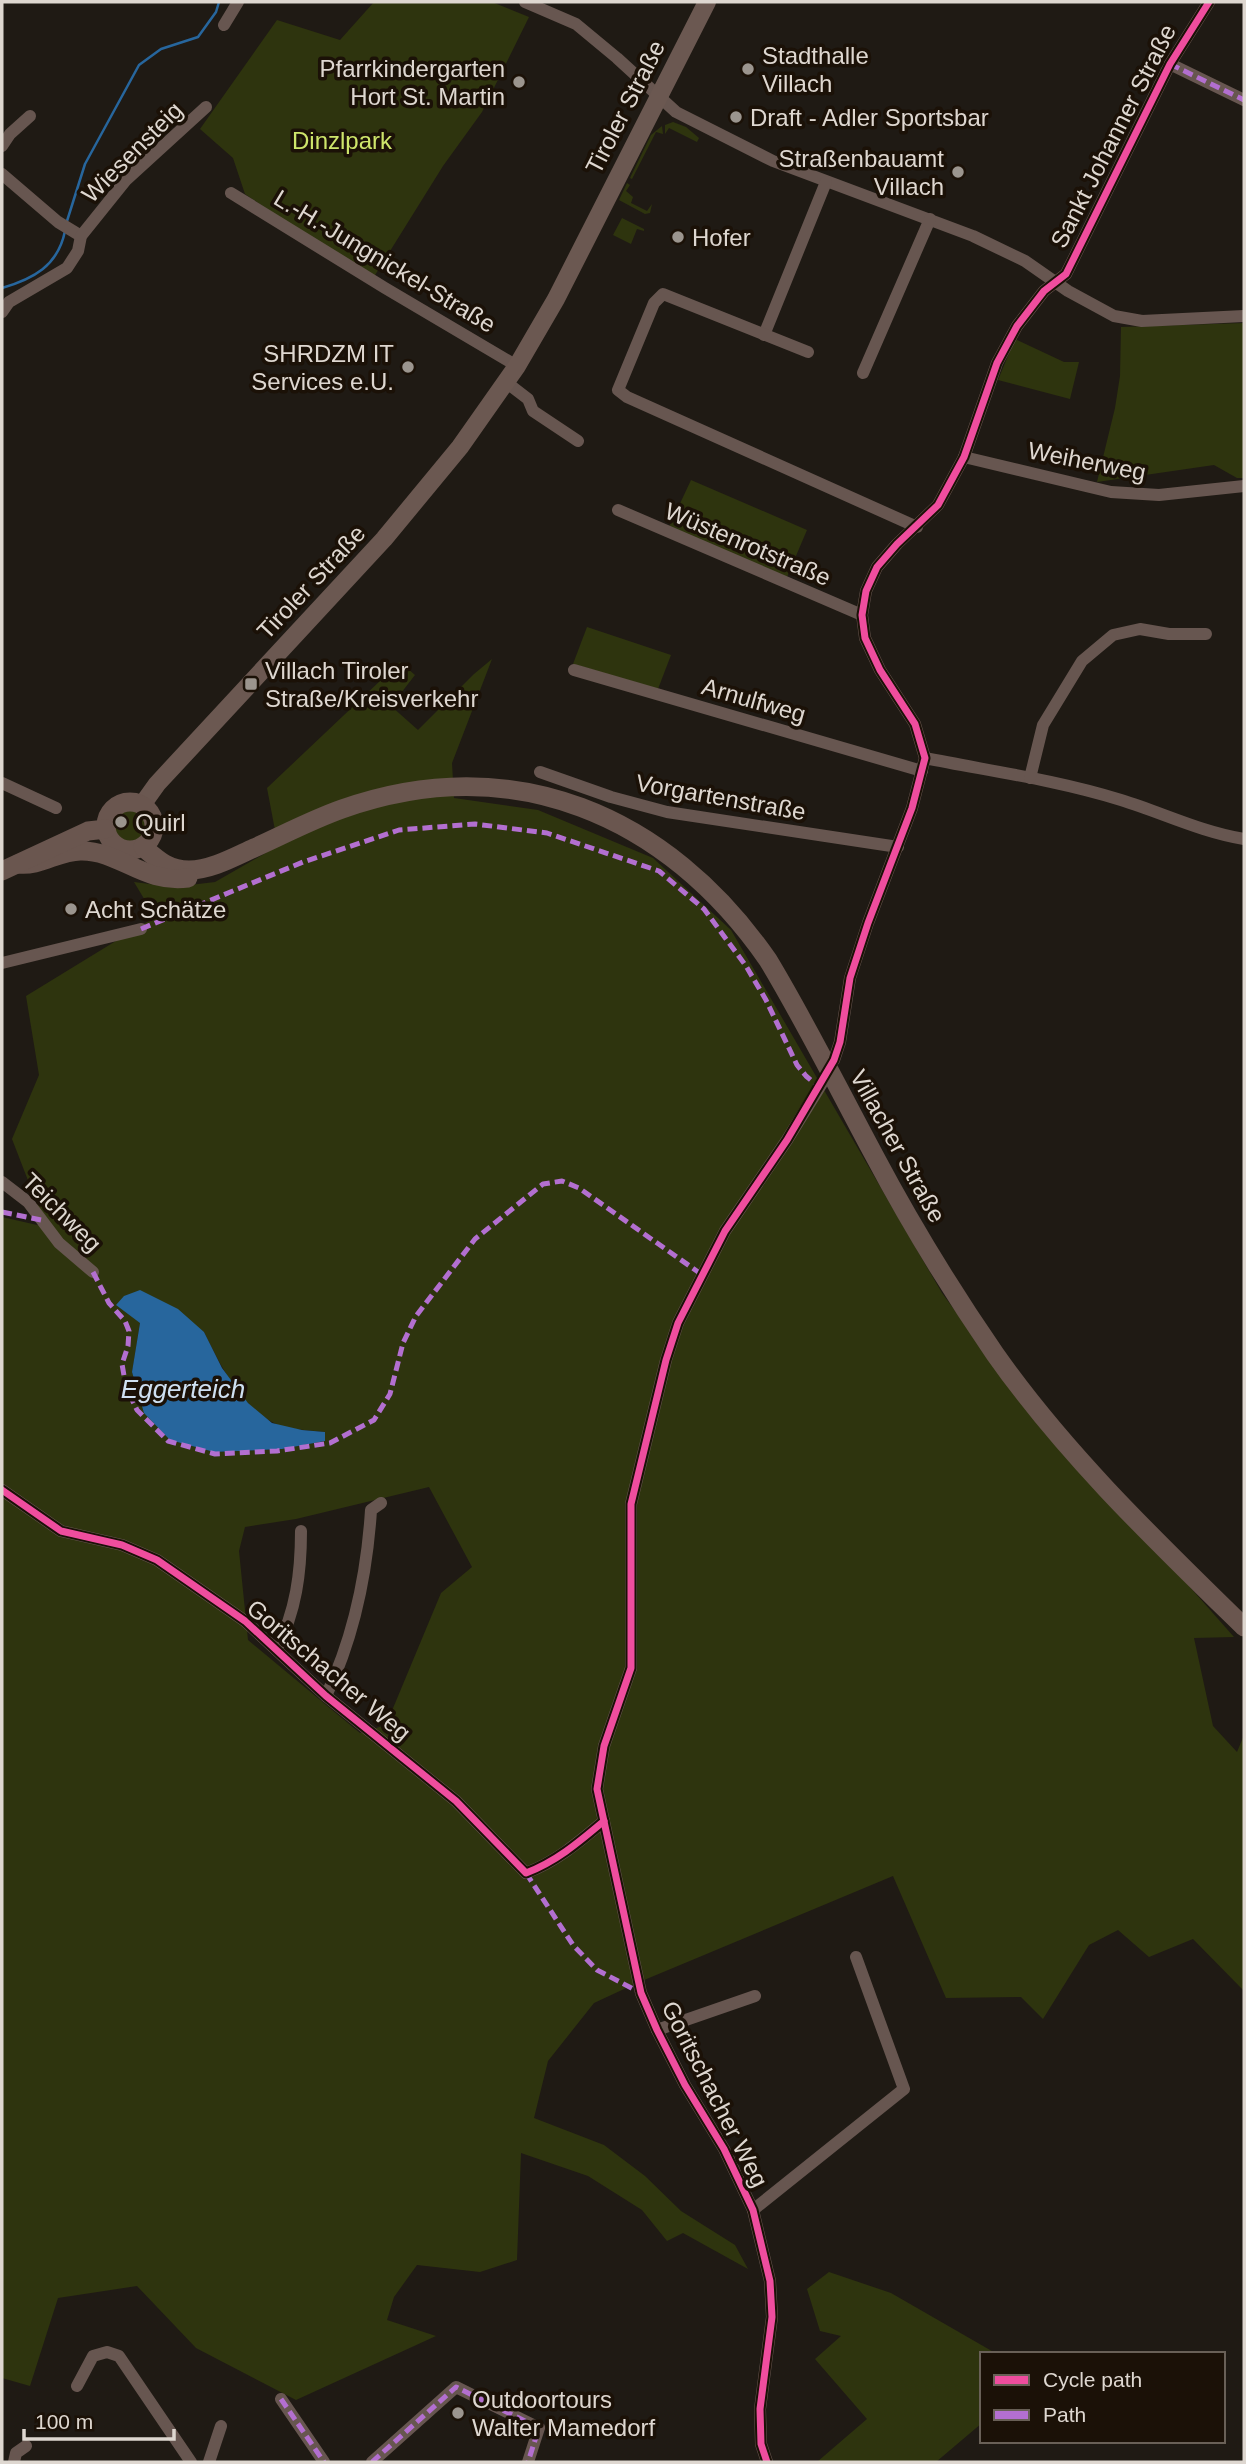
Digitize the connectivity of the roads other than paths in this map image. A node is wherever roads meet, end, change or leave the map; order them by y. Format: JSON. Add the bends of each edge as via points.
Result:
{"nodes":[{"id":1,"x":237,"y":2,"type":"edge"},
{"id":2,"x":525,"y":2,"type":"edge"},
{"id":3,"x":707,"y":2,"type":"edge"},
{"id":4,"x":1209,"y":2,"type":"edge"},
{"id":5,"x":224,"y":25,"type":"dead end"},
{"id":6,"x":1170,"y":64,"type":"junction"},
{"id":7,"x":658,"y":95,"type":"junction"},
{"id":8,"x":1244,"y":100,"type":"edge"},
{"id":9,"x":206,"y":107,"type":"dead end"},
{"id":10,"x":30,"y":116,"type":"dead end"},
{"id":11,"x":2,"y":146,"type":"edge"},
{"id":12,"x":2,"y":174,"type":"edge"},
{"id":13,"x":826,"y":182,"type":"junction"},
{"id":14,"x":231,"y":193,"type":"dead end"},
{"id":15,"x":930,"y":219,"type":"junction"},
{"id":16,"x":76,"y":233,"type":"junction"},
{"id":17,"x":1054,"y":282,"type":"junction"},
{"id":18,"x":2,"y":312,"type":"edge"},
{"id":19,"x":1244,"y":316,"type":"edge"},
{"id":20,"x":764,"y":335,"type":"junction"},
{"id":21,"x":808,"y":352,"type":"dead end"},
{"id":22,"x":517,"y":366,"type":"junction"},
{"id":23,"x":863,"y":373,"type":"dead end"},
{"id":24,"x":506,"y":382,"type":"junction"},
{"id":25,"x":578,"y":441,"type":"dead end"},
{"id":26,"x":964,"y":457,"type":"junction"},
{"id":27,"x":1244,"y":486,"type":"edge"},
{"id":28,"x":618,"y":510,"type":"dead end"},
{"id":29,"x":917,"y":527,"type":"junction"},
{"id":30,"x":862,"y":615,"type":"junction"},
{"id":31,"x":1206,"y":634,"type":"dead end"},
{"id":32,"x":575,"y":670,"type":"dead end"},
{"id":33,"x":923,"y":764,"type":"junction"},
{"id":34,"x":540,"y":772,"type":"dead end"},
{"id":35,"x":1030,"y":778,"type":"junction"},
{"id":36,"x":2,"y":783,"type":"edge"},
{"id":37,"x":142,"y":805,"type":"junction"},
{"id":38,"x":56,"y":808,"type":"dead end"},
{"id":39,"x":106,"y":829,"type":"junction"},
{"id":40,"x":1244,"y":839,"type":"edge"},
{"id":41,"x":143,"y":847,"type":"junction"},
{"id":42,"x":898,"y":847,"type":"junction"},
{"id":43,"x":228,"y":860,"type":"junction"},
{"id":44,"x":10,"y":868,"type":"edge"},
{"id":45,"x":141,"y":929,"type":"dead end"},
{"id":46,"x":2,"y":963,"type":"edge"},
{"id":47,"x":834,"y":1060,"type":"dead end"},
{"id":48,"x":824,"y":1080,"type":"dead end"},
{"id":49,"x":2,"y":1182,"type":"edge"},
{"id":50,"x":93,"y":1272,"type":"dead end"},
{"id":51,"x":2,"y":1490,"type":"edge"},
{"id":52,"x":381,"y":1503,"type":"dead end"},
{"id":53,"x":301,"y":1531,"type":"dead end"},
{"id":54,"x":1244,"y":1627,"type":"edge"},
{"id":55,"x":277,"y":1648,"type":"junction"},
{"id":56,"x":326,"y":1696,"type":"junction"},
{"id":57,"x":604,"y":1821,"type":"junction"},
{"id":58,"x":856,"y":1956,"type":"dead end"},
{"id":59,"x":754,"y":1996,"type":"dead end"},
{"id":60,"x":657,"y":2030,"type":"junction"},
{"id":61,"x":752,"y":2210,"type":"junction"},
{"id":62,"x":77,"y":2386,"type":"dead end"},
{"id":63,"x":281,"y":2399,"type":"dead end"},
{"id":64,"x":221,"y":2426,"type":"dead end"},
{"id":65,"x":26,"y":2446,"type":"dead end"},
{"id":66,"x":14,"y":2462,"type":"edge"},
{"id":67,"x":191,"y":2462,"type":"edge"},
{"id":68,"x":209,"y":2462,"type":"edge"},
{"id":69,"x":324,"y":2462,"type":"edge"},
{"id":70,"x":372,"y":2462,"type":"edge"},
{"id":71,"x":528,"y":2462,"type":"edge"},
{"id":72,"x":767,"y":2462,"type":"edge"}],
"edges":[{"from":1,"to":5,"type":"street"},
{"from":2,"to":7,"type":"street","via":[[576,24]]},
{"from":3,"to":7,"type":"main road","name":"Tiroler Straße"},
{"from":4,"to":6,"type":"street","name":"Sankt Johanner Straße"},
{"from":6,"to":8,"type":"street"},
{"from":6,"to":17,"type":"street","name":"Sankt Johanner Straße","via":[[1066,274]]},
{"from":7,"to":13,"type":"street","via":[[676,112]]},
{"from":7,"to":22,"type":"main road","name":"Tiroler Straße","via":[[556,299]]},
{"from":9,"to":16,"type":"street","name":"Wiesensteig"},
{"from":10,"to":11,"type":"street"},
{"from":12,"to":16,"type":"street"},
{"from":13,"to":15,"type":"street"},
{"from":13,"to":20,"type":"street"},
{"from":14,"to":22,"type":"street","name":"L.-H.-Jungnickel-Straße"},
{"from":15,"to":17,"type":"street","via":[[1025,261]]},
{"from":15,"to":23,"type":"street"},
{"from":16,"to":18,"type":"street","name":"Wiesensteig","via":[[78,251],[67,268],[9,302]]},
{"from":17,"to":19,"type":"street","via":[[1114,316],[1142,321]]},
{"from":17,"to":26,"type":"street","name":"Sankt Johanner Straße","via":[[1017,326],[997,363]]},
{"from":20,"to":21,"type":"street"},
{"from":20,"to":29,"type":"street","via":[[663,294],[654,303],[618,390]]},
{"from":22,"to":24,"type":"main road","name":"Tiroler Straße"},
{"from":24,"to":25,"type":"street","via":[[528,399],[533,411]]},
{"from":24,"to":37,"type":"main road","name":"Tiroler Straße","via":[[428,489]]},
{"from":26,"to":27,"type":"street","name":"Weiherweg","via":[[1111,492],[1159,495]]},
{"from":26,"to":29,"type":"street","name":"Sankt Johanner Straße","via":[[937,505]]},
{"from":28,"to":30,"type":"street","name":"Wüstenrotstraße"},
{"from":29,"to":30,"type":"street","name":"Sankt Johanner Straße","via":[[877,567],[866,590]]},
{"from":30,"to":33,"type":"street","name":"Sankt Johanner Straße","via":[[865,638],[880,670],[915,724]]},
{"from":31,"to":35,"type":"street","via":[[1140,629],[1112,635],[1082,660],[1043,725]]},
{"from":32,"to":33,"type":"street","name":"Arnulfweg"},
{"from":33,"to":35,"type":"street","name":"Arnulfweg"},
{"from":33,"to":42,"type":"street"},
{"from":34,"to":42,"type":"street","name":"Vorgartenstraße","via":[[667,812]]},
{"from":35,"to":40,"type":"street","name":"Arnulfweg","via":[[1120,800],[1216,834]]},
{"from":36,"to":38,"type":"street"},
{"from":37,"to":39,"type":"main road","via":[[127,802],[116,807]]},
{"from":37,"to":41,"type":"main road","via":[[152,816],[154,827]]},
{"from":39,"to":41,"type":"main road","via":[[121,849]]},
{"from":39,"to":44,"type":"main road","via":[[88,831]]},
{"from":41,"to":43,"type":"main road","via":[[159,863],[175,869],[191,870]]},
{"from":42,"to":47,"type":"street","via":[[850,978]]},
{"from":43,"to":44,"type":"main road","via":[[226,868],[211,875],[172,881],[82,851]]},
{"from":43,"to":54,"type":"main road","name":"Villacher Straße","via":[[340,810],[406,791],[502,787],[558,800],[609,820],[639,835],[703,883],[768,960],[918,1234],[997,1356],[1088,1469]]},
{"from":45,"to":46,"type":"street"},
{"from":48,"to":57,"type":"street","name":"Goritschacher Weg","via":[[725,1231],[678,1322],[666,1360],[631,1504],[631,1668],[604,1746],[597,1789]]},
{"from":49,"to":50,"type":"street","name":"Teichweg","via":[[28,1202],[58,1243]]},
{"from":51,"to":55,"type":"street","name":"Goritschacher Weg","via":[[61,1531],[122,1545],[157,1560]]},
{"from":52,"to":56,"type":"street","name":"Goritschacher Weg","via":[[371,1510],[366,1566],[339,1668]]},
{"from":53,"to":55,"type":"street","name":"Goritschacher Weg","via":[[301,1570],[289,1626]]},
{"from":55,"to":56,"type":"street","name":"Goritschacher Weg"},
{"from":56,"to":57,"type":"street","name":"Goritschacher Weg","via":[[456,1801],[526,1873],[569,1851]]},
{"from":57,"to":60,"type":"street","name":"Goritschacher Weg","via":[[641,1993]]},
{"from":58,"to":61,"type":"street","via":[[904,2089]]},
{"from":59,"to":60,"type":"street"},
{"from":60,"to":61,"type":"street","name":"Goritschacher Weg","via":[[724,2149]]},
{"from":61,"to":72,"type":"street","name":"Goritschacher Weg","via":[[770,2281],[768,2355],[760,2409],[761,2444]]},
{"from":62,"to":67,"type":"street","via":[[93,2356],[107,2352],[119,2356]]},
{"from":63,"to":69,"type":"street"},
{"from":64,"to":68,"type":"street"},
{"from":65,"to":66,"type":"street","via":[[16,2453]]},
{"from":70,"to":71,"type":"street","via":[[456,2387],[539,2428]]}]}
